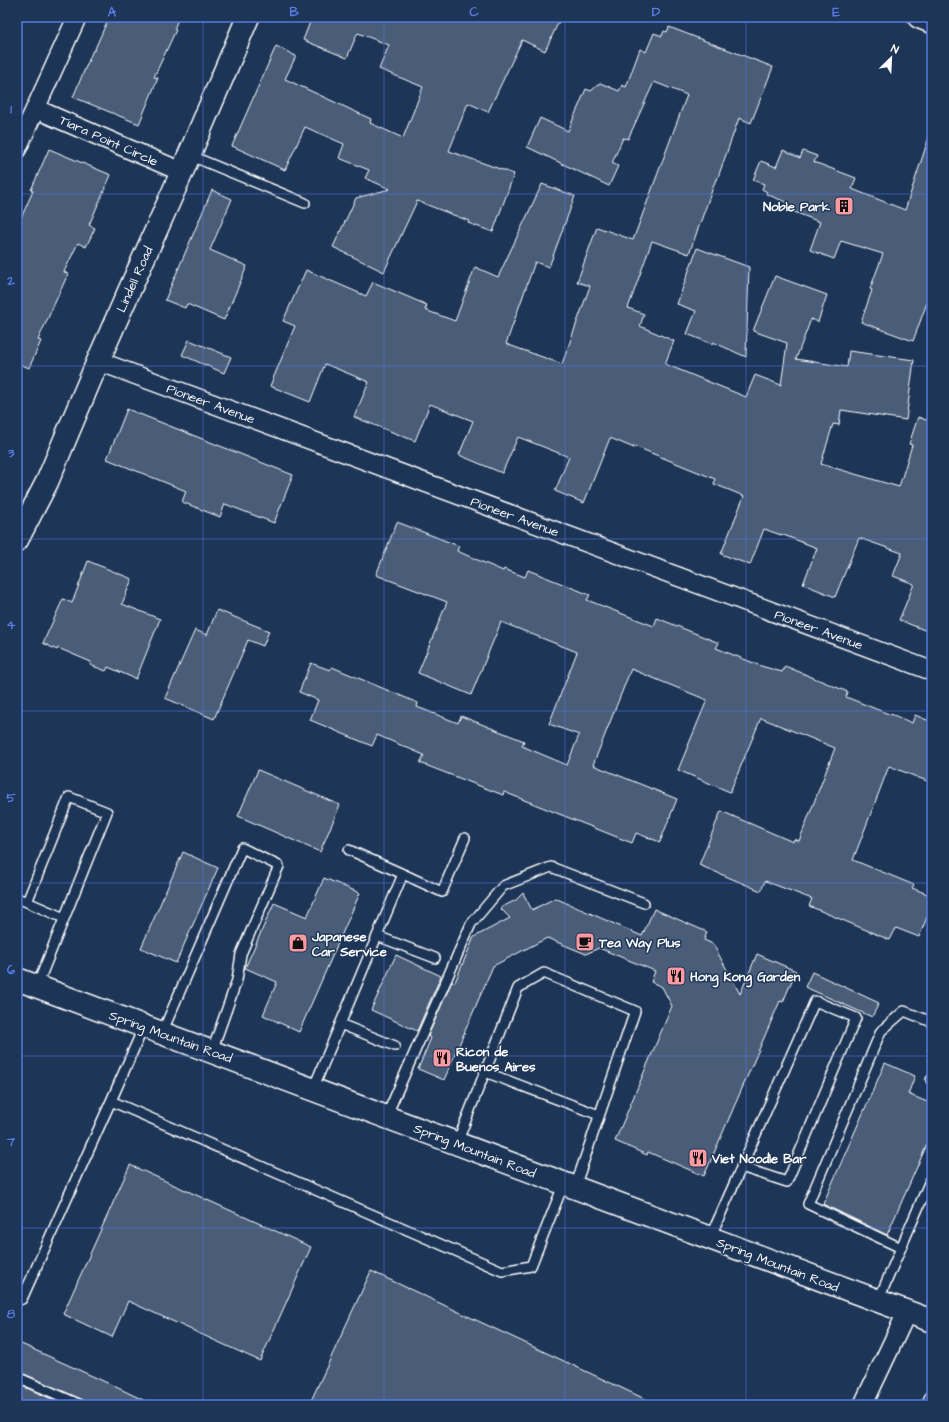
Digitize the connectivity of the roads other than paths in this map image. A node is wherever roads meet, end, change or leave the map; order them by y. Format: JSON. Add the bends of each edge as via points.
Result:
{"nodes":[{"id":1,"x":77,"y":17,"type":"edge"},
{"id":2,"x":248,"y":17,"type":"edge"},
{"id":3,"x":919,"y":17,"type":"edge"},
{"id":4,"x":932,"y":22,"type":"edge"},
{"id":5,"x":36,"y":109,"type":"junction"},
{"id":6,"x":17,"y":149,"type":"edge"},
{"id":7,"x":186,"y":164,"type":"junction"},
{"id":8,"x":305,"y":202,"type":"dead end"},
{"id":9,"x":98,"y":361,"type":"junction"},
{"id":10,"x":17,"y":540,"type":"edge"},
{"id":11,"x":932,"y":671,"type":"edge"},
{"id":12,"x":466,"y":838,"type":"dead end"},
{"id":13,"x":349,"y":850,"type":"dead end"},
{"id":14,"x":403,"y":874,"type":"junction"},
{"id":15,"x":17,"y":898,"type":"edge"},
{"id":16,"x":27,"y":902,"type":"junction"},
{"id":17,"x":644,"y":902,"type":"dead end"},
{"id":18,"x":64,"y":918,"type":"junction"},
{"id":19,"x":377,"y":936,"type":"junction"},
{"id":20,"x":435,"y":958,"type":"dead end"},
{"id":21,"x":17,"y":979,"type":"edge"},
{"id":22,"x":37,"y":986,"type":"junction"},
{"id":23,"x":932,"y":1022,"type":"edge"},
{"id":24,"x":340,"y":1024,"type":"junction"},
{"id":25,"x":153,"y":1030,"type":"junction"},
{"id":26,"x":394,"y":1046,"type":"dead end"},
{"id":27,"x":212,"y":1052,"type":"junction"},
{"id":28,"x":485,"y":1072,"type":"junction"},
{"id":29,"x":313,"y":1090,"type":"junction"},
{"id":30,"x":112,"y":1101,"type":"junction"},
{"id":31,"x":599,"y":1115,"type":"junction"},
{"id":32,"x":386,"y":1117,"type":"junction"},
{"id":33,"x":457,"y":1143,"type":"junction"},
{"id":34,"x":741,"y":1167,"type":"junction"},
{"id":35,"x":932,"y":1176,"type":"edge"},
{"id":36,"x":569,"y":1185,"type":"junction"},
{"id":37,"x":710,"y":1238,"type":"junction"},
{"id":38,"x":901,"y":1248,"type":"junction"},
{"id":39,"x":17,"y":1301,"type":"edge"},
{"id":40,"x":878,"y":1301,"type":"junction"},
{"id":41,"x":907,"y":1312,"type":"junction"},
{"id":42,"x":932,"y":1321,"type":"edge"},
{"id":43,"x":17,"y":1377,"type":"edge"},
{"id":44,"x":932,"y":1392,"type":"edge"},
{"id":45,"x":81,"y":1405,"type":"edge"},
{"id":46,"x":863,"y":1405,"type":"edge"},
{"id":47,"x":926,"y":1405,"type":"edge"}],
"edges":[{"from":1,"to":5,"type":"street"},
{"from":2,"to":7,"type":"main road","name":"Lindell Road"},
{"from":3,"to":4,"type":"main road"},
{"from":5,"to":6,"type":"street"},
{"from":5,"to":7,"type":"street","name":"Tiara Point Circle"},
{"from":7,"to":8,"type":"lane"},
{"from":7,"to":9,"type":"main road","name":"Lindell Road"},
{"from":9,"to":10,"type":"main road","name":"Lindell Road","via":[[47,482]]},
{"from":9,"to":11,"type":"street","name":"Pioneer Avenue"},
{"from":12,"to":14,"type":"lane","via":[[442,892]]},
{"from":13,"to":14,"type":"lane"},
{"from":14,"to":19,"type":"lane"},
{"from":15,"to":16,"type":"lane"},
{"from":16,"to":18,"type":"lane"},
{"from":16,"to":18,"type":"lane","via":[[69,797],[107,812]]},
{"from":17,"to":32,"type":"lane","via":[[551,867],[503,886],[471,924]]},
{"from":18,"to":22,"type":"lane"},
{"from":19,"to":20,"type":"lane"},
{"from":19,"to":24,"type":"lane"},
{"from":21,"to":22,"type":"main road","name":"Spring Mountain Road"},
{"from":22,"to":25,"type":"main road","name":"Spring Mountain Road"},
{"from":23,"to":38,"type":"lane","via":[[904,1011],[881,1031],[808,1204]]},
{"from":24,"to":26,"type":"lane"},
{"from":24,"to":29,"type":"lane"},
{"from":25,"to":27,"type":"main road","name":"Spring Mountain Road"},
{"from":25,"to":27,"type":"lane","via":[[242,848],[279,866],[241,954],[238,980]]},
{"from":25,"to":30,"type":"lane"},
{"from":27,"to":29,"type":"main road","name":"Spring Mountain Road"},
{"from":28,"to":31,"type":"lane"},
{"from":28,"to":31,"type":"lane","via":[[518,988],[544,973],[635,1011]]},
{"from":28,"to":33,"type":"lane"},
{"from":29,"to":32,"type":"main road","name":"Spring Mountain Road"},
{"from":30,"to":36,"type":"lane","via":[[502,1271],[531,1266]]},
{"from":30,"to":39,"type":"lane","via":[[22,1299]]},
{"from":31,"to":36,"type":"lane"},
{"from":32,"to":33,"type":"main road","name":"Spring Mountain Road"},
{"from":33,"to":36,"type":"main road","name":"Spring Mountain Road"},
{"from":34,"to":34,"type":"lane","via":[[815,1001],[856,1018],[787,1182]]},
{"from":34,"to":37,"type":"lane"},
{"from":35,"to":38,"type":"lane"},
{"from":36,"to":37,"type":"main road","name":"Spring Mountain Road"},
{"from":37,"to":40,"type":"main road","name":"Spring Mountain Road"},
{"from":38,"to":40,"type":"lane"},
{"from":40,"to":41,"type":"main road","name":"Spring Mountain Road"},
{"from":41,"to":42,"type":"main road","name":"Spring Mountain Road"},
{"from":41,"to":46,"type":"street"},
{"from":43,"to":45,"type":"lane"},
{"from":44,"to":47,"type":"lane"}]}
